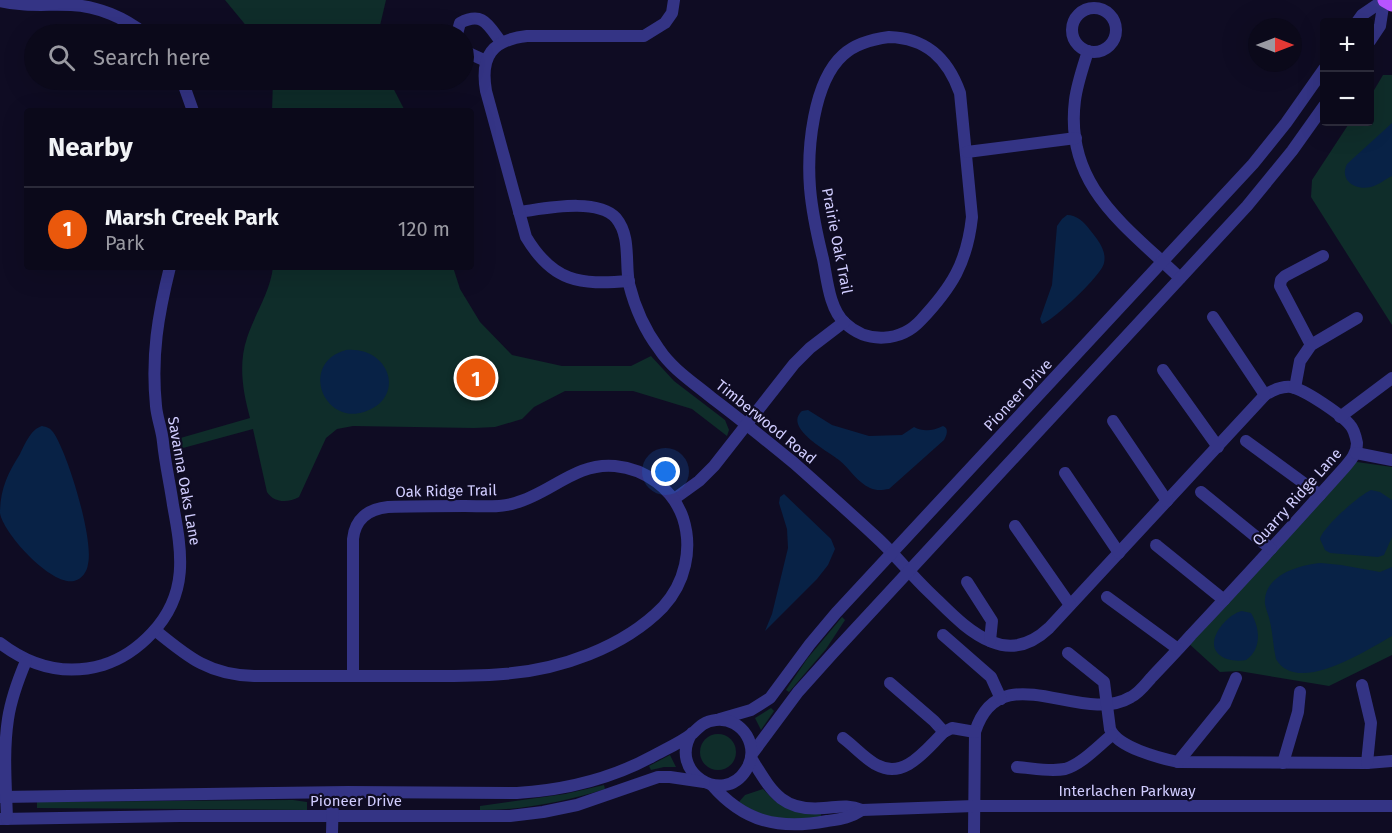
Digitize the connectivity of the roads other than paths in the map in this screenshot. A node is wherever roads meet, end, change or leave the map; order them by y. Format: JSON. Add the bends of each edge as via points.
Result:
{"nodes":[{"id":1,"x":674,"y":0,"type":"edge"},
{"id":2,"x":1384,"y":0,"type":"edge"},
{"id":3,"x":0,"y":1,"type":"edge"},
{"id":4,"x":1392,"y":4,"type":"edge"},
{"id":5,"x":1360,"y":18,"type":"edge"},
{"id":6,"x":130,"y":24,"type":"edge"},
{"id":7,"x":460,"y":24,"type":"edge"},
{"id":8,"x":1374,"y":36,"type":"edge"},
{"id":9,"x":501,"y":42,"type":"junction"},
{"id":10,"x":1088,"y":51,"type":"dead end"},
{"id":11,"x":474,"y":56,"type":"edge"},
{"id":12,"x":486,"y":62,"type":"junction"},
{"id":13,"x":1322,"y":72,"type":"edge"},
{"id":14,"x":186,"y":90,"type":"edge"},
{"id":15,"x":192,"y":108,"type":"edge"},
{"id":16,"x":1320,"y":111,"type":"edge"},
{"id":17,"x":1076,"y":138,"type":"junction"},
{"id":18,"x":967,"y":152,"type":"junction"},
{"id":19,"x":519,"y":212,"type":"junction"},
{"id":20,"x":1323,"y":256,"type":"dead end"},
{"id":21,"x":1163,"y":262,"type":"junction"},
{"id":22,"x":169,"y":270,"type":"edge"},
{"id":23,"x":1180,"y":278,"type":"junction"},
{"id":24,"x":629,"y":280,"type":"junction"},
{"id":25,"x":1213,"y":317,"type":"dead end"},
{"id":26,"x":1357,"y":318,"type":"dead end"},
{"id":27,"x":843,"y":322,"type":"junction"},
{"id":28,"x":1311,"y":345,"type":"junction"},
{"id":29,"x":1163,"y":370,"type":"dead end"},
{"id":30,"x":1392,"y":378,"type":"edge"},
{"id":31,"x":1295,"y":388,"type":"junction"},
{"id":32,"x":1265,"y":395,"type":"junction"},
{"id":33,"x":1340,"y":417,"type":"junction"},
{"id":34,"x":1113,"y":421,"type":"dead end"},
{"id":35,"x":746,"y":424,"type":"junction"},
{"id":36,"x":1246,"y":441,"type":"dead end"},
{"id":37,"x":1218,"y":447,"type":"junction"},
{"id":38,"x":1356,"y":453,"type":"junction"},
{"id":39,"x":1392,"y":460,"type":"edge"},
{"id":40,"x":1065,"y":474,"type":"dead end"},
{"id":41,"x":1202,"y":492,"type":"dead end"},
{"id":42,"x":1320,"y":495,"type":"junction"},
{"id":43,"x":674,"y":499,"type":"junction"},
{"id":44,"x":1167,"y":501,"type":"junction"},
{"id":45,"x":1015,"y":526,"type":"dead end"},
{"id":46,"x":1156,"y":544,"type":"dead end"},
{"id":47,"x":1271,"y":549,"type":"junction"},
{"id":48,"x":892,"y":553,"type":"junction"},
{"id":49,"x":1119,"y":553,"type":"junction"},
{"id":50,"x":908,"y":571,"type":"junction"},
{"id":51,"x":967,"y":582,"type":"dead end"},
{"id":52,"x":1107,"y":597,"type":"dead end"},
{"id":53,"x":1224,"y":600,"type":"junction"},
{"id":54,"x":1070,"y":605,"type":"junction"},
{"id":55,"x":155,"y":630,"type":"junction"},
{"id":56,"x":943,"y":635,"type":"dead end"},
{"id":57,"x":990,"y":641,"type":"junction"},
{"id":58,"x":0,"y":643,"type":"edge"},
{"id":59,"x":1178,"y":649,"type":"junction"},
{"id":60,"x":1068,"y":653,"type":"dead end"},
{"id":61,"x":26,"y":661,"type":"junction"},
{"id":62,"x":353,"y":676,"type":"junction"},
{"id":63,"x":1236,"y":678,"type":"dead end"},
{"id":64,"x":890,"y":683,"type":"dead end"},
{"id":65,"x":1362,"y":685,"type":"dead end"},
{"id":66,"x":1300,"y":692,"type":"dead end"},
{"id":67,"x":1001,"y":699,"type":"junction"},
{"id":68,"x":1107,"y":705,"type":"junction"},
{"id":69,"x":719,"y":720,"type":"junction"},
{"id":70,"x":944,"y":732,"type":"junction"},
{"id":71,"x":975,"y":732,"type":"junction"},
{"id":72,"x":692,"y":733,"type":"junction"},
{"id":73,"x":1112,"y":735,"type":"junction"},
{"id":74,"x":843,"y":738,"type":"dead end"},
{"id":75,"x":751,"y":756,"type":"junction"},
{"id":76,"x":1392,"y":761,"type":"edge"},
{"id":77,"x":1178,"y":762,"type":"junction"},
{"id":78,"x":1283,"y":763,"type":"junction"},
{"id":79,"x":1367,"y":763,"type":"junction"},
{"id":80,"x":1017,"y":767,"type":"dead end"},
{"id":81,"x":708,"y":784,"type":"junction"},
{"id":82,"x":333,"y":792,"type":"junction"},
{"id":83,"x":3,"y":797,"type":"edge"},
{"id":84,"x":974,"y":806,"type":"junction"},
{"id":85,"x":1392,"y":806,"type":"edge"},
{"id":86,"x":862,"y":810,"type":"junction"},
{"id":87,"x":333,"y":816,"type":"junction"},
{"id":88,"x":3,"y":819,"type":"edge"},
{"id":89,"x":333,"y":833,"type":"edge"},
{"id":90,"x":974,"y":833,"type":"edge"}],
"edges":[{"from":1,"to":9,"type":"street","via":[[665,23],[644,36],[527,36]]},
{"from":2,"to":4,"type":"main road"},
{"from":2,"to":5,"type":"street"},
{"from":2,"to":8,"type":"street","via":[[1380,26]]},
{"from":3,"to":6,"type":"street","via":[[35,6],[73,5],[105,11]]},
{"from":7,"to":9,"type":"street","via":[[478,18],[487,23]]},
{"from":9,"to":12,"type":"street","via":[[491,50]]},
{"from":10,"to":17,"type":"street","via":[[1074,102]]},
{"from":11,"to":12,"type":"street"},
{"from":12,"to":19,"type":"street","via":[[486,91]]},
{"from":13,"to":21,"type":"street","name":"Pioneer Drive","via":[[1270,144]]},
{"from":14,"to":15,"type":"street"},
{"from":16,"to":23,"type":"street","via":[[1275,173]]},
{"from":17,"to":18,"type":"street"},
{"from":17,"to":21,"type":"street","via":[[1083,168],[1100,199]]},
{"from":18,"to":27,"type":"street","name":"Prairie Oak Trail","via":[[972,200],[970,235],[959,268],[943,296],[917,325],[890,338],[861,334]]},
{"from":18,"to":27,"type":"street","name":"Prairie Oak Trail","via":[[955,78],[933,52],[906,38],[874,39],[851,50],[833,66],[815,115],[810,186],[832,298]]},
{"from":19,"to":24,"type":"street","via":[[526,237],[551,268],[586,282]]},
{"from":19,"to":24,"type":"street","name":"Timberwood Road","via":[[591,207],[615,217],[626,240]]},
{"from":20,"to":28,"type":"street","via":[[1285,276],[1280,286]]},
{"from":21,"to":23,"type":"street"},
{"from":21,"to":48,"type":"street","name":"Pioneer Drive"},
{"from":22,"to":55,"type":"street","name":"Savanna Oaks Lane","via":[[158,314],[153,370],[181,568],[174,600]]},
{"from":23,"to":50,"type":"street"},
{"from":24,"to":35,"type":"street","name":"Timberwood Road","via":[[635,306],[660,352]]},
{"from":25,"to":32,"type":"street"},
{"from":26,"to":28,"type":"street"},
{"from":27,"to":35,"type":"street","via":[[794,364]]},
{"from":28,"to":31,"type":"street","via":[[1300,361]]},
{"from":29,"to":37,"type":"street"},
{"from":30,"to":33,"type":"street"},
{"from":31,"to":32,"type":"street","via":[[1279,388]]},
{"from":31,"to":33,"type":"street","name":"Quarry Ridge Lane"},
{"from":32,"to":37,"type":"street"},
{"from":33,"to":38,"type":"street","name":"Quarry Ridge Lane","via":[[1351,426]]},
{"from":34,"to":44,"type":"street"},
{"from":35,"to":43,"type":"street","via":[[708,472]]},
{"from":35,"to":48,"type":"street","name":"Timberwood Road"},
{"from":36,"to":42,"type":"street"},
{"from":37,"to":44,"type":"street"},
{"from":38,"to":39,"type":"street"},
{"from":38,"to":42,"type":"street","name":"Quarry Ridge Lane"},
{"from":40,"to":49,"type":"street"},
{"from":41,"to":47,"type":"street"},
{"from":42,"to":47,"type":"street","name":"Quarry Ridge Lane"},
{"from":43,"to":62,"type":"street","name":"Oak Ridge Trail","via":[[687,541],[681,579],[660,609],[619,639],[567,662],[515,673]]},
{"from":43,"to":62,"type":"street","name":"Oak Ridge Trail","via":[[646,475],[606,466],[581,471],[540,495],[511,504],[388,507],[369,512],[358,522],[353,538]]},
{"from":44,"to":49,"type":"street"},
{"from":45,"to":54,"type":"street"},
{"from":46,"to":53,"type":"street"},
{"from":47,"to":53,"type":"street","name":"Quarry Ridge Lane"},
{"from":48,"to":50,"type":"street","name":"Timberwood Road"},
{"from":48,"to":69,"type":"street","name":"Pioneer Drive","via":[[816,636],[772,696],[753,709]]},
{"from":49,"to":54,"type":"street"},
{"from":50,"to":57,"type":"street","via":[[971,631]]},
{"from":50,"to":75,"type":"street","via":[[808,679]]},
{"from":51,"to":57,"type":"street","via":[[992,621]]},
{"from":52,"to":59,"type":"street"},
{"from":53,"to":59,"type":"street","name":"Quarry Ridge Lane"},
{"from":54,"to":57,"type":"street","via":[[1034,640],[1013,646]]},
{"from":55,"to":61,"type":"street","name":"Savanna Oaks Lane","via":[[125,655],[97,666],[62,669]]},
{"from":55,"to":62,"type":"street","name":"Oak Ridge Trail","via":[[190,658],[223,673]]},
{"from":56,"to":67,"type":"street","via":[[992,677]]},
{"from":58,"to":61,"type":"street","name":"Savanna Oaks Lane"},
{"from":59,"to":68,"type":"street","name":"Quarry Ridge Lane","via":[[1131,698]]},
{"from":60,"to":68,"type":"street","via":[[1104,682]]},
{"from":61,"to":83,"type":"street","via":[[8,718]]},
{"from":63,"to":77,"type":"street","via":[[1225,704]]},
{"from":64,"to":70,"type":"street"},
{"from":65,"to":79,"type":"street","via":[[1371,723]]},
{"from":66,"to":78,"type":"street"},
{"from":67,"to":68,"type":"street","name":"Quarry Ridge Lane","via":[[1024,692]]},
{"from":67,"to":71,"type":"street","name":"Quarry Ridge Lane","via":[[983,711]]},
{"from":68,"to":73,"type":"street"},
{"from":69,"to":72,"type":"street","via":[[702,724]]},
{"from":69,"to":75,"type":"street","via":[[732,722],[742,730],[749,741]]},
{"from":70,"to":71,"type":"street","via":[[952,728]]},
{"from":70,"to":74,"type":"street","via":[[903,767],[883,768],[874,764]]},
{"from":71,"to":84,"type":"street","name":"Quarry Ridge Lane"},
{"from":72,"to":81,"type":"street","via":[[686,759],[691,771]]},
{"from":72,"to":82,"type":"street","name":"Pioneer Drive","via":[[626,769],[564,788],[517,792]]},
{"from":73,"to":77,"type":"street","via":[[1129,746]]},
{"from":73,"to":80,"type":"street","via":[[1065,769]]},
{"from":75,"to":81,"type":"street","via":[[746,771],[738,779],[726,785]]},
{"from":75,"to":86,"type":"street","name":"Interlachen Parkway","via":[[771,791],[786,802],[809,808],[851,805]]},
{"from":76,"to":79,"type":"street"},
{"from":77,"to":78,"type":"street"},
{"from":78,"to":79,"type":"street"},
{"from":81,"to":86,"type":"street","name":"Interlachen Parkway","via":[[737,809],[782,825],[852,817]]},
{"from":81,"to":87,"type":"street","name":"Pioneer Drive","via":[[658,777],[577,805],[510,816]]},
{"from":82,"to":83,"type":"street","name":"Pioneer Drive"},
{"from":82,"to":87,"type":"street"},
{"from":83,"to":88,"type":"street"},
{"from":84,"to":85,"type":"street","name":"Interlachen Parkway"},
{"from":84,"to":86,"type":"street","name":"Interlachen Parkway"},
{"from":84,"to":90,"type":"street","name":"Quarry Ridge Lane"},
{"from":87,"to":88,"type":"street","name":"Pioneer Drive"},
{"from":87,"to":89,"type":"street"}]}
